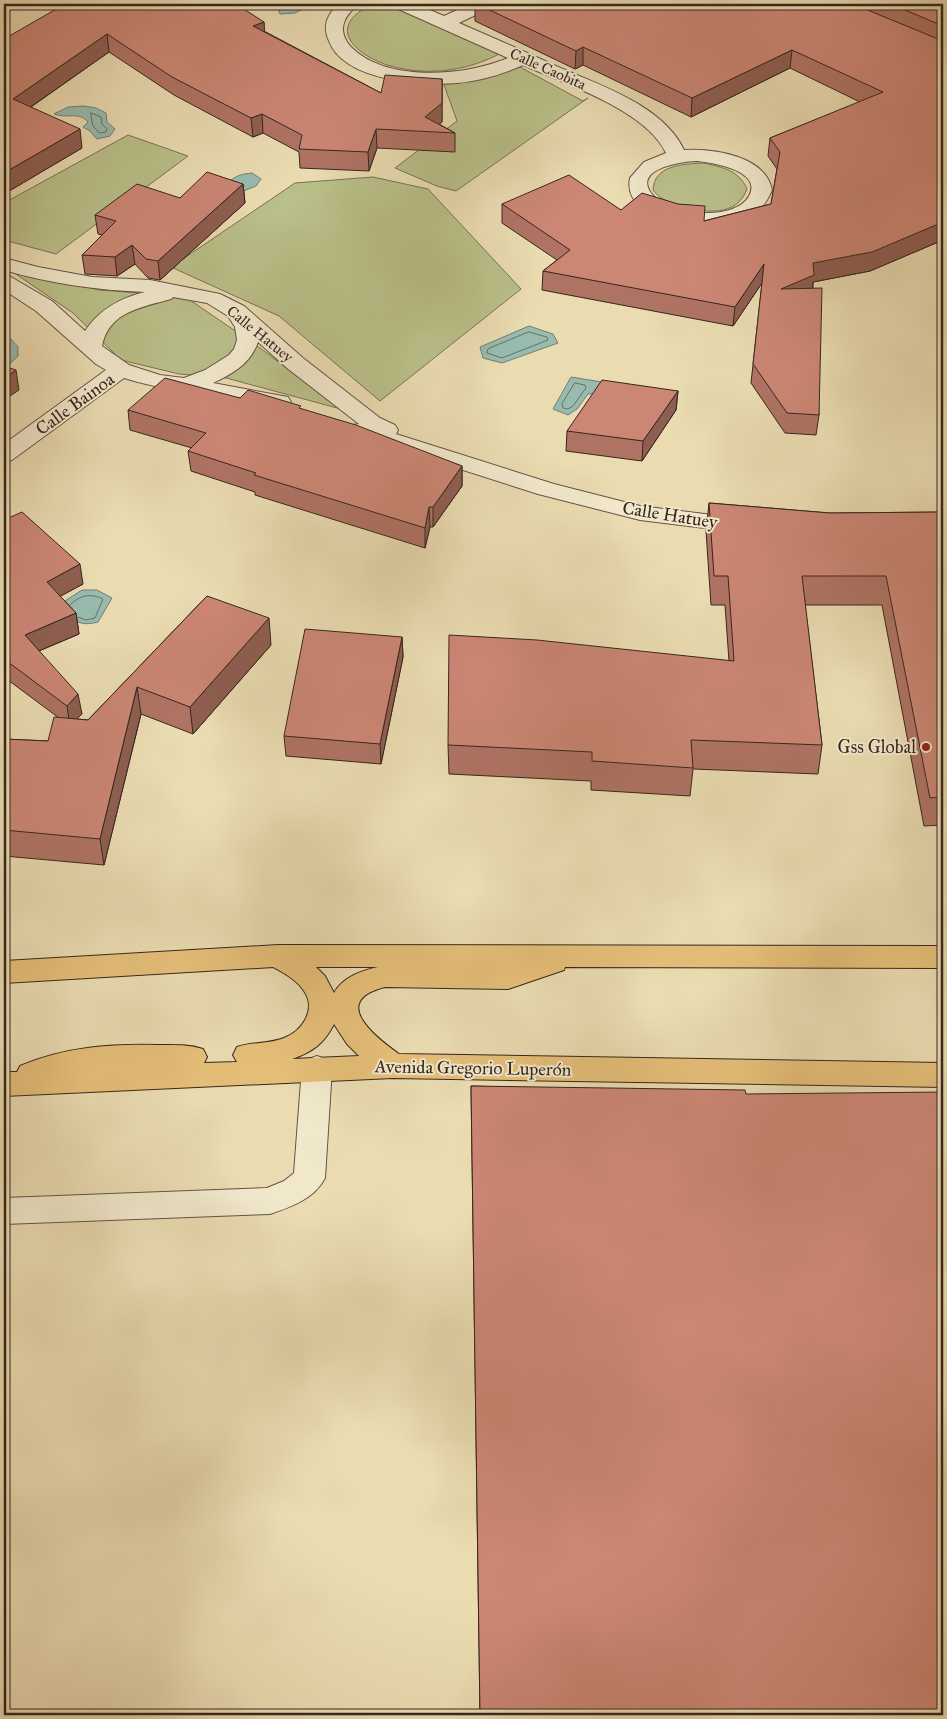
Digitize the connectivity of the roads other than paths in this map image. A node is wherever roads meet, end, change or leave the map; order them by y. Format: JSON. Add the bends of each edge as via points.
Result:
{"nodes":[{"id":1,"x":348,"y":4,"type":"edge"},
{"id":2,"x":402,"y":4,"type":"edge"},
{"id":3,"x":484,"y":4,"type":"edge"},
{"id":4,"x":446,"y":22,"type":"junction"},
{"id":5,"x":523,"y":58,"type":"junction"},
{"id":6,"x":677,"y":156,"type":"junction"},
{"id":7,"x":4,"y":264,"type":"edge"},
{"id":8,"x":4,"y":281,"type":"edge"},
{"id":9,"x":186,"y":293,"type":"junction"},
{"id":10,"x":236,"y":311,"type":"junction"},
{"id":11,"x":91,"y":346,"type":"junction"},
{"id":12,"x":121,"y":370,"type":"junction"},
{"id":13,"x":185,"y":385,"type":"junction"},
{"id":14,"x":302,"y":410,"type":"edge"},
{"id":15,"x":336,"y":421,"type":"edge"},
{"id":16,"x":434,"y":452,"type":"junction"},
{"id":17,"x":4,"y":455,"type":"edge"},
{"id":18,"x":770,"y":528,"type":"edge"},
{"id":19,"x":278,"y":956,"type":"junction"},
{"id":20,"x":566,"y":957,"type":"junction"},
{"id":21,"x":943,"y":957,"type":"edge"},
{"id":22,"x":4,"y":972,"type":"edge"},
{"id":23,"x":393,"y":1066,"type":"junction"},
{"id":24,"x":317,"y":1068,"type":"junction"},
{"id":25,"x":943,"y":1075,"type":"edge"},
{"id":26,"x":8,"y":1084,"type":"edge"},
{"id":27,"x":4,"y":1211,"type":"edge"}],
"edges":[{"from":1,"to":5,"type":"street","via":[[339,12],[333,26],[335,40],[346,53],[363,64],[388,73],[416,78],[476,75]]},
{"from":2,"to":4,"type":"street","name":"Calle Caobita"},
{"from":3,"to":4,"type":"street"},
{"from":4,"to":5,"type":"street","name":"Calle Caobita"},
{"from":5,"to":6,"type":"street","name":"Calle Caobita","via":[[620,101],[654,124],[670,140]]},
{"from":6,"to":6,"type":"street","via":[[661,160],[639,177],[642,197],[668,214],[707,219],[728,217],[745,211],[757,202],[762,192],[760,181],[752,171],[737,162],[698,154]]},
{"from":7,"to":9,"type":"street","name":"Calle Hatuey","via":[[92,283],[150,286]]},
{"from":8,"to":11,"type":"street","via":[[44,306]]},
{"from":9,"to":10,"type":"street","name":"Calle Hatuey","via":[[212,298]]},
{"from":9,"to":11,"type":"street","via":[[131,303],[110,315],[96,330]]},
{"from":10,"to":13,"type":"street","via":[[246,324],[249,338],[244,353],[231,366],[211,377]]},
{"from":10,"to":16,"type":"street","name":"Calle Hatuey","via":[[295,364],[372,423]]},
{"from":11,"to":12,"type":"street"},
{"from":12,"to":13,"type":"street"},
{"from":12,"to":17,"type":"street","name":"Calle Bainoa"},
{"from":13,"to":14,"type":"street","via":[[244,394]]},
{"from":15,"to":16,"type":"street","name":"Calle Hatuey"},
{"from":16,"to":18,"type":"street","name":"Calle Hatuey","via":[[546,489],[640,512]]},
{"from":19,"to":20,"type":"main road"},
{"from":19,"to":22,"type":"main road"},
{"from":19,"to":26,"type":"main road","via":[[316,984],[321,996],[322,1018],[303,1043],[284,1051],[259,1055],[73,1060],[44,1068]]},
{"from":20,"to":21,"type":"main road"},
{"from":20,"to":23,"type":"main road","via":[[508,978],[386,976],[372,978],[353,988],[345,997],[347,1021],[355,1034]]},
{"from":23,"to":24,"type":"main road","name":"Avenida Gregorio Luperón"},
{"from":23,"to":25,"type":"main road","name":"Avenida Gregorio Luperón"},
{"from":24,"to":26,"type":"main road","name":"Avenida Gregorio Luperón"},
{"from":24,"to":27,"type":"street","via":[[309,1178],[295,1190],[270,1201]]}]}
